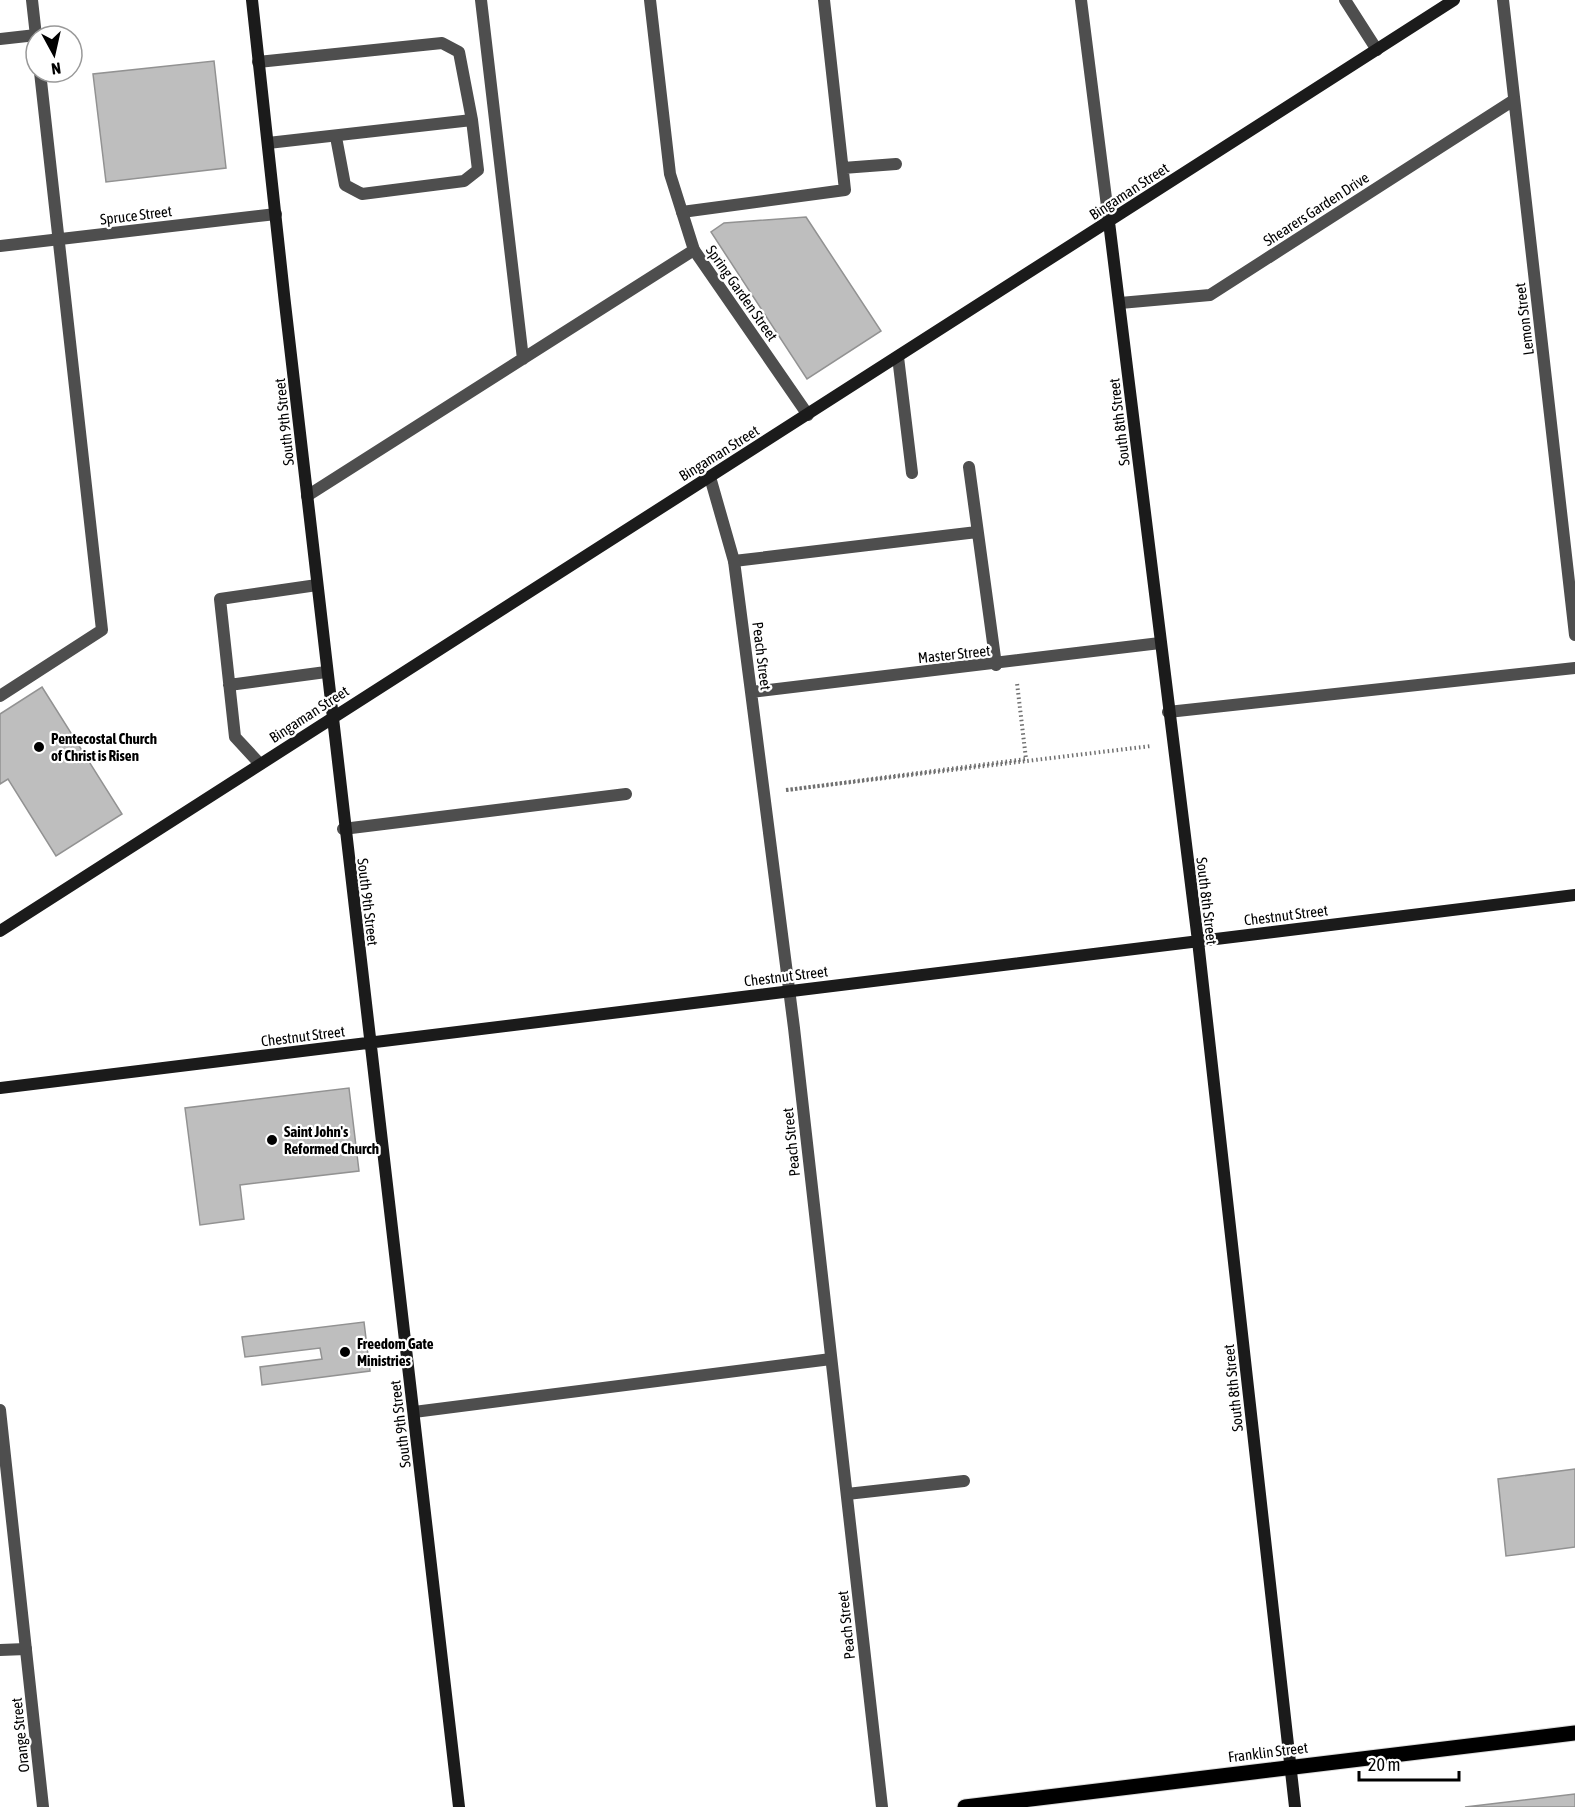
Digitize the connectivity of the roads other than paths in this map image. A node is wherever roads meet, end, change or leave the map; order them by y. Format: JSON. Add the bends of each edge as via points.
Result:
{"nodes":[{"id":1,"x":32,"y":0,"type":"edge"},
{"id":2,"x":252,"y":0,"type":"edge"},
{"id":3,"x":481,"y":0,"type":"edge"},
{"id":4,"x":650,"y":0,"type":"edge"},
{"id":5,"x":824,"y":0,"type":"edge"},
{"id":6,"x":1081,"y":0,"type":"edge"},
{"id":7,"x":1345,"y":0,"type":"edge"},
{"id":8,"x":1454,"y":0,"type":"edge"},
{"id":9,"x":1503,"y":0,"type":"edge"},
{"id":10,"x":35,"y":24,"type":"edge"},
{"id":11,"x":24,"y":36,"type":"edge"},
{"id":12,"x":0,"y":39,"type":"edge"},
{"id":13,"x":1377,"y":50,"type":"junction"},
{"id":14,"x":258,"y":62,"type":"junction"},
{"id":15,"x":41,"y":84,"type":"edge"},
{"id":16,"x":1514,"y":100,"type":"junction"},
{"id":17,"x":472,"y":120,"type":"junction"},
{"id":18,"x":336,"y":137,"type":"junction"},
{"id":19,"x":268,"y":143,"type":"junction"},
{"id":20,"x":896,"y":164,"type":"dead end"},
{"id":21,"x":843,"y":168,"type":"junction"},
{"id":22,"x":682,"y":212,"type":"junction"},
{"id":23,"x":276,"y":214,"type":"junction"},
{"id":24,"x":1109,"y":222,"type":"junction"},
{"id":25,"x":60,"y":239,"type":"junction"},
{"id":26,"x":0,"y":246,"type":"edge"},
{"id":27,"x":694,"y":250,"type":"junction"},
{"id":28,"x":1120,"y":303,"type":"junction"},
{"id":29,"x":898,"y":357,"type":"junction"},
{"id":30,"x":523,"y":359,"type":"junction"},
{"id":31,"x":808,"y":415,"type":"junction"},
{"id":32,"x":969,"y":467,"type":"dead end"},
{"id":33,"x":912,"y":473,"type":"dead end"},
{"id":34,"x":710,"y":477,"type":"junction"},
{"id":35,"x":307,"y":496,"type":"junction"},
{"id":36,"x":977,"y":532,"type":"junction"},
{"id":37,"x":734,"y":561,"type":"junction"},
{"id":38,"x":317,"y":585,"type":"junction"},
{"id":39,"x":1575,"y":635,"type":"edge"},
{"id":40,"x":1160,"y":643,"type":"junction"},
{"id":41,"x":996,"y":664,"type":"junction"},
{"id":42,"x":1575,"y":668,"type":"edge"},
{"id":43,"x":326,"y":672,"type":"junction"},
{"id":44,"x":229,"y":685,"type":"junction"},
{"id":45,"x":751,"y":692,"type":"junction"},
{"id":46,"x":0,"y":696,"type":"edge"},
{"id":47,"x":1168,"y":712,"type":"junction"},
{"id":48,"x":331,"y":718,"type":"junction"},
{"id":49,"x":260,"y":764,"type":"junction"},
{"id":50,"x":626,"y":794,"type":"dead end"},
{"id":51,"x":343,"y":829,"type":"junction"},
{"id":52,"x":1575,"y":895,"type":"edge"},
{"id":53,"x":0,"y":931,"type":"edge"},
{"id":54,"x":1198,"y":942,"type":"junction"},
{"id":55,"x":789,"y":991,"type":"junction"},
{"id":56,"x":371,"y":1042,"type":"junction"},
{"id":57,"x":0,"y":1088,"type":"edge"},
{"id":58,"x":831,"y":1359,"type":"junction"},
{"id":59,"x":0,"y":1410,"type":"edge"},
{"id":60,"x":414,"y":1412,"type":"junction"},
{"id":61,"x":964,"y":1481,"type":"dead end"},
{"id":62,"x":847,"y":1494,"type":"junction"},
{"id":63,"x":26,"y":1649,"type":"junction"},
{"id":64,"x":0,"y":1650,"type":"edge"},
{"id":65,"x":1575,"y":1733,"type":"edge"},
{"id":66,"x":1291,"y":1767,"type":"junction"},
{"id":67,"x":43,"y":1807,"type":"edge"},
{"id":68,"x":459,"y":1807,"type":"edge"},
{"id":69,"x":882,"y":1807,"type":"edge"},
{"id":70,"x":965,"y":1807,"type":"edge"},
{"id":71,"x":1296,"y":1807,"type":"edge"}],
"edges":[{"from":1,"to":10,"type":"street"},
{"from":2,"to":14,"type":"street","name":"South 9th Street"},
{"from":3,"to":30,"type":"street"},
{"from":4,"to":22,"type":"street","name":"Spring Garden Street","via":[[670,174]]},
{"from":5,"to":21,"type":"street"},
{"from":6,"to":24,"type":"street","name":"South 8th Street"},
{"from":7,"to":13,"type":"street"},
{"from":8,"to":13,"type":"street","name":"Bingaman Street"},
{"from":9,"to":16,"type":"street","name":"Lemon Street"},
{"from":11,"to":12,"type":"street"},
{"from":13,"to":24,"type":"street","name":"Bingaman Street"},
{"from":14,"to":17,"type":"street","via":[[442,43],[459,52]]},
{"from":14,"to":19,"type":"street","name":"South 9th Street"},
{"from":15,"to":25,"type":"street"},
{"from":16,"to":28,"type":"street","name":"Shearers Garden Drive","via":[[1210,295]]},
{"from":16,"to":39,"type":"street","name":"Lemon Street"},
{"from":17,"to":18,"type":"street"},
{"from":17,"to":18,"type":"street","via":[[478,170],[464,181],[362,194],[345,185]]},
{"from":18,"to":19,"type":"street"},
{"from":19,"to":23,"type":"street","name":"South 9th Street"},
{"from":20,"to":21,"type":"street"},
{"from":21,"to":22,"type":"street","via":[[845,190]]},
{"from":22,"to":27,"type":"street","name":"Spring Garden Street"},
{"from":23,"to":25,"type":"street","name":"Spruce Street"},
{"from":23,"to":35,"type":"street","name":"South 9th Street"},
{"from":24,"to":28,"type":"street","name":"South 8th Street"},
{"from":24,"to":29,"type":"street","name":"Bingaman Street"},
{"from":25,"to":26,"type":"street","name":"Spruce Street"},
{"from":25,"to":46,"type":"street","via":[[102,630]]},
{"from":27,"to":30,"type":"street"},
{"from":27,"to":31,"type":"street","name":"Spring Garden Street"},
{"from":28,"to":40,"type":"street","name":"South 8th Street"},
{"from":29,"to":31,"type":"street","name":"Bingaman Street"},
{"from":29,"to":33,"type":"street"},
{"from":30,"to":35,"type":"street"},
{"from":31,"to":34,"type":"street","name":"Bingaman Street"},
{"from":32,"to":36,"type":"street"},
{"from":34,"to":37,"type":"street","name":"Peach Street"},
{"from":34,"to":48,"type":"street","name":"Bingaman Street"},
{"from":35,"to":38,"type":"street","name":"South 9th Street"},
{"from":36,"to":37,"type":"street"},
{"from":36,"to":41,"type":"street"},
{"from":37,"to":45,"type":"street","name":"Peach Street"},
{"from":38,"to":43,"type":"street","name":"South 9th Street"},
{"from":38,"to":44,"type":"street","via":[[220,598]]},
{"from":40,"to":41,"type":"street","name":"Master Street"},
{"from":40,"to":47,"type":"street","name":"South 8th Street"},
{"from":41,"to":45,"type":"street","name":"Master Street"},
{"from":42,"to":47,"type":"street"},
{"from":43,"to":44,"type":"street"},
{"from":43,"to":48,"type":"street","name":"South 9th Street"},
{"from":44,"to":49,"type":"street","via":[[235,736]]},
{"from":45,"to":55,"type":"street","name":"Peach Street"},
{"from":47,"to":54,"type":"street","name":"South 8th Street"},
{"from":48,"to":49,"type":"street","name":"Bingaman Street"},
{"from":48,"to":51,"type":"street","name":"South 9th Street"},
{"from":49,"to":53,"type":"street","name":"Bingaman Street"},
{"from":50,"to":51,"type":"street"},
{"from":51,"to":56,"type":"street","name":"South 9th Street"},
{"from":52,"to":54,"type":"street","name":"Chestnut Street"},
{"from":54,"to":55,"type":"street","name":"Chestnut Street"},
{"from":54,"to":66,"type":"street","name":"South 8th Street"},
{"from":55,"to":56,"type":"street","name":"Chestnut Street"},
{"from":55,"to":58,"type":"street","name":"Peach Street"},
{"from":56,"to":57,"type":"street","name":"Chestnut Street"},
{"from":56,"to":60,"type":"street","name":"South 9th Street"},
{"from":58,"to":60,"type":"street"},
{"from":58,"to":62,"type":"street","name":"Peach Street"},
{"from":59,"to":63,"type":"street","name":"Orange Street"},
{"from":60,"to":68,"type":"street","name":"South 9th Street"},
{"from":61,"to":62,"type":"street"},
{"from":62,"to":69,"type":"street","name":"Peach Street"},
{"from":63,"to":64,"type":"street"},
{"from":63,"to":67,"type":"street","name":"Orange Street"},
{"from":65,"to":66,"type":"main road","name":"Franklin Street"},
{"from":66,"to":70,"type":"main road","name":"Franklin Street"},
{"from":66,"to":71,"type":"street","name":"South 8th Street"}]}
